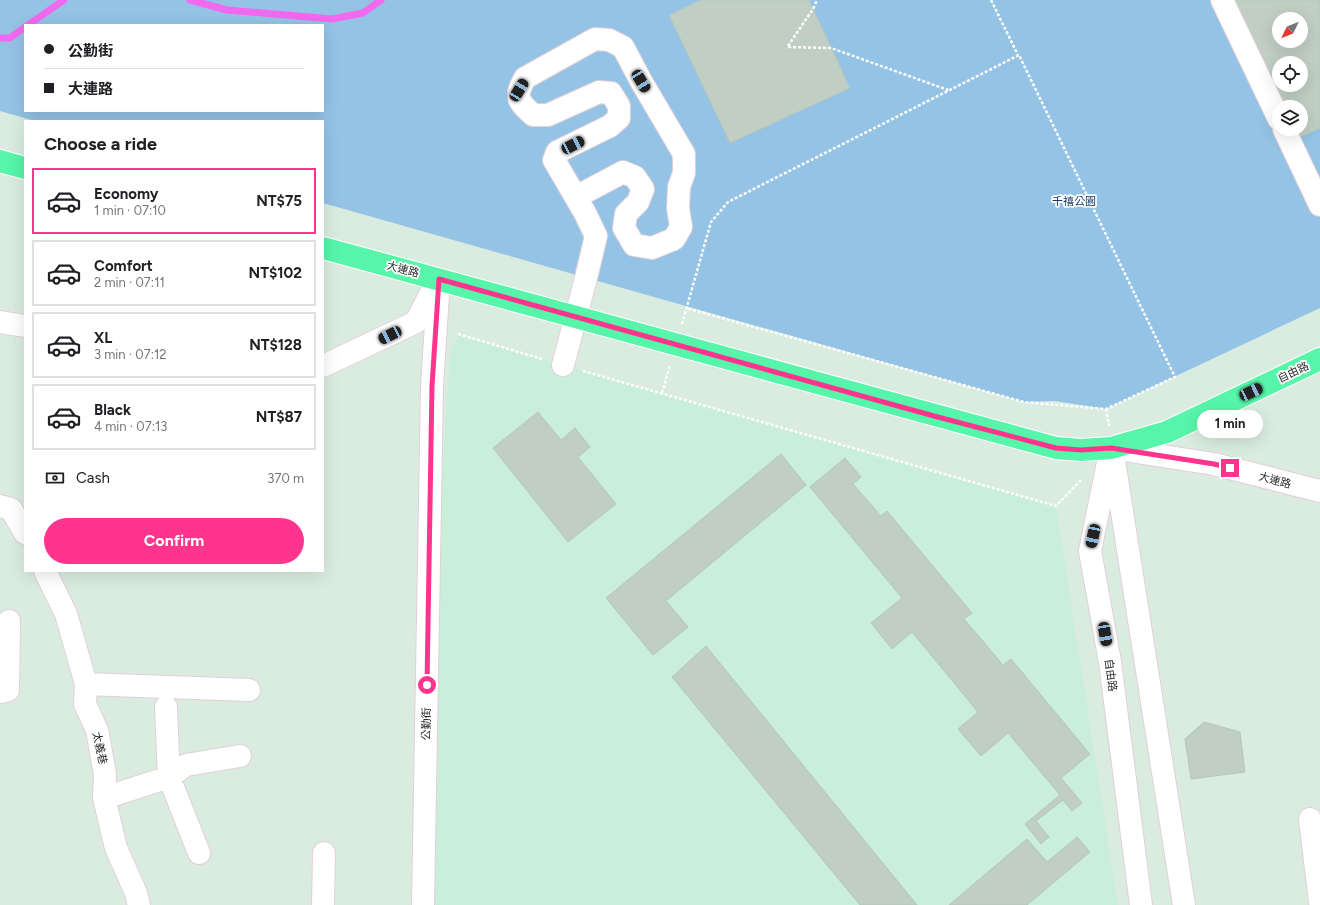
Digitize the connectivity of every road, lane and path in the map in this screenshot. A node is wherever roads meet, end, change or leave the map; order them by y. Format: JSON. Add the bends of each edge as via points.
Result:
{"nodes":[{"id":1,"x":817,"y":0,"type":"edge"},
{"id":2,"x":991,"y":0,"type":"edge"},
{"id":3,"x":1222,"y":0,"type":"edge"},
{"id":4,"x":1018,"y":55,"type":"junction"},
{"id":5,"x":948,"y":91,"type":"junction"},
{"id":6,"x":1272,"y":104,"type":"edge"},
{"id":7,"x":1287,"y":136,"type":"edge"},
{"id":8,"x":0,"y":161,"type":"edge"},
{"id":9,"x":24,"y":168,"type":"edge"},
{"id":10,"x":576,"y":197,"type":"junction"},
{"id":11,"x":1320,"y":205,"type":"edge"},
{"id":12,"x":324,"y":248,"type":"edge"},
{"id":13,"x":439,"y":279,"type":"junction"},
{"id":14,"x":686,"y":308,"type":"junction"},
{"id":15,"x":575,"y":316,"type":"junction"},
{"id":16,"x":0,"y":322,"type":"edge"},
{"id":17,"x":24,"y":326,"type":"edge"},
{"id":18,"x":455,"y":328,"type":"dead end"},
{"id":19,"x":676,"y":344,"type":"junction"},
{"id":20,"x":1320,"y":359,"type":"edge"},
{"id":21,"x":563,"y":365,"type":"junction"},
{"id":22,"x":324,"y":366,"type":"edge"},
{"id":23,"x":662,"y":393,"type":"junction"},
{"id":24,"x":1106,"y":409,"type":"junction"},
{"id":25,"x":1111,"y":448,"type":"junction"},
{"id":26,"x":1086,"y":474,"type":"dead end"},
{"id":27,"x":1320,"y":491,"type":"edge"},
{"id":28,"x":12,"y":509,"type":"edge"},
{"id":29,"x":24,"y":531,"type":"edge"},
{"id":30,"x":45,"y":572,"type":"edge"},
{"id":31,"x":9,"y":621,"type":"dead end"},
{"id":32,"x":86,"y":684,"type":"junction"},
{"id":33,"x":248,"y":690,"type":"dead end"},
{"id":34,"x":0,"y":692,"type":"edge"},
{"id":35,"x":166,"y":707,"type":"dead end"},
{"id":36,"x":240,"y":756,"type":"dead end"},
{"id":37,"x":169,"y":778,"type":"junction"},
{"id":38,"x":104,"y":798,"type":"junction"},
{"id":39,"x":1310,"y":819,"type":"dead end"},
{"id":40,"x":199,"y":853,"type":"dead end"},
{"id":41,"x":324,"y":853,"type":"dead end"},
{"id":42,"x":1320,"y":902,"type":"edge"},
{"id":43,"x":139,"y":905,"type":"edge"},
{"id":44,"x":323,"y":905,"type":"edge"},
{"id":45,"x":422,"y":905,"type":"edge"},
{"id":46,"x":1142,"y":905,"type":"edge"},
{"id":47,"x":1184,"y":905,"type":"edge"}],
"edges":[{"from":1,"to":5,"type":"path","via":[[788,47],[831,48]]},
{"from":2,"to":4,"type":"path"},
{"from":3,"to":6,"type":"street"},
{"from":4,"to":5,"type":"path"},
{"from":4,"to":24,"type":"path","via":[[1175,377]]},
{"from":5,"to":14,"type":"path","via":[[728,202],[711,222]]},
{"from":7,"to":11,"type":"street"},
{"from":8,"to":9,"type":"main road"},
{"from":10,"to":10,"type":"street","via":[[554,160],[557,152],[610,126],[619,118],[619,106],[611,93],[599,92],[548,115],[533,115],[520,103],[519,90],[525,78],[595,39],[609,40],[623,47],[684,154],[684,173],[679,188],[678,208],[681,227],[674,239],[652,248],[634,245],[624,228],[626,214],[638,202],[644,189],[635,177],[623,172]]},
{"from":10,"to":15,"type":"street","via":[[596,236]]},
{"from":12,"to":13,"type":"main road","name":"大連路"},
{"from":13,"to":15,"type":"main road","name":"大連路"},
{"from":13,"to":22,"type":"street","via":[[416,322]]},
{"from":13,"to":45,"type":"street","name":"公勤街","via":[[432,386]]},
{"from":14,"to":19,"type":"path"},
{"from":14,"to":24,"type":"path","via":[[1024,402]]},
{"from":15,"to":19,"type":"main road","name":"大連路"},
{"from":15,"to":21,"type":"street"},
{"from":16,"to":17,"type":"street"},
{"from":18,"to":21,"type":"path","via":[[458,335]]},
{"from":19,"to":23,"type":"path"},
{"from":19,"to":25,"type":"main road","name":"大連路","via":[[1056,448]]},
{"from":20,"to":25,"type":"main road","name":"自由路","via":[[1167,432]]},
{"from":21,"to":23,"type":"path"},
{"from":23,"to":26,"type":"path","via":[[1056,506]]},
{"from":24,"to":25,"type":"path"},
{"from":25,"to":27,"type":"street","name":"大連路","via":[[1214,464]]},
{"from":25,"to":46,"type":"street","name":"自由路","via":[[1090,551],[1110,662]]},
{"from":25,"to":47,"type":"street"},
{"from":28,"to":29,"type":"street"},
{"from":30,"to":32,"type":"street","name":"太義巷","via":[[66,614]]},
{"from":31,"to":34,"type":"street","via":[[8,690]]},
{"from":32,"to":33,"type":"street"},
{"from":32,"to":38,"type":"street","name":"太義巷","via":[[85,704],[97,730],[105,774]]},
{"from":35,"to":37,"type":"street"},
{"from":36,"to":37,"type":"street","via":[[186,765]]},
{"from":37,"to":38,"type":"street"},
{"from":37,"to":40,"type":"street"},
{"from":38,"to":43,"type":"street","name":"太義巷","via":[[116,848]]},
{"from":39,"to":42,"type":"street"},
{"from":41,"to":44,"type":"street"}]}
